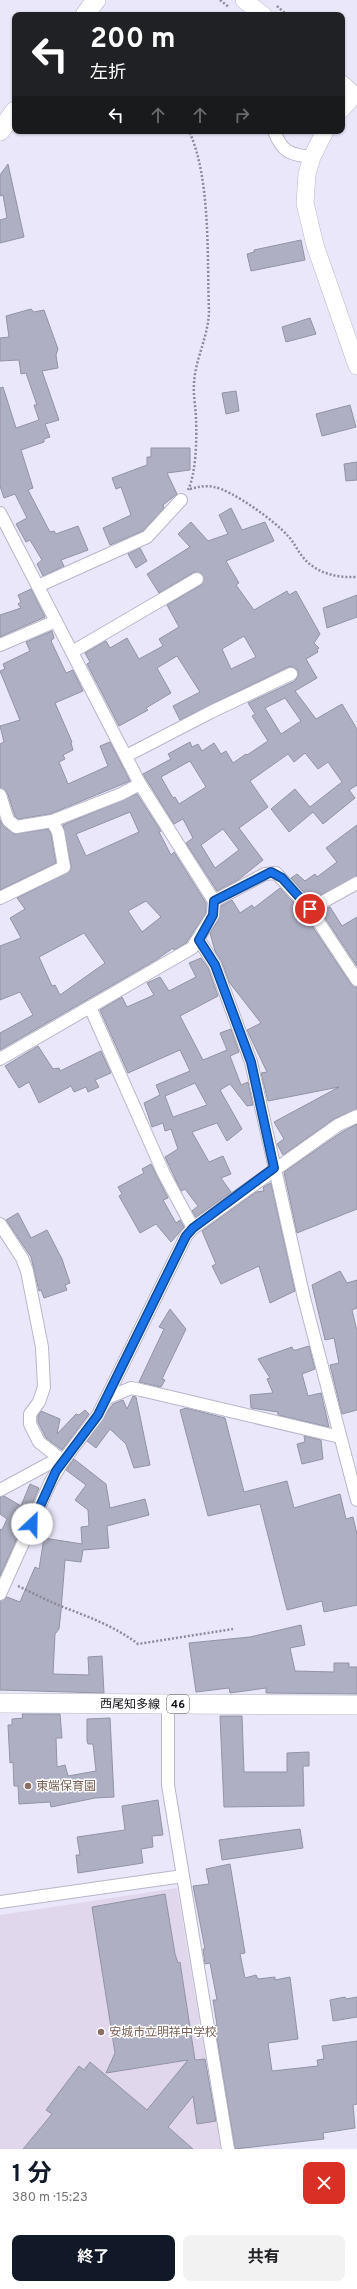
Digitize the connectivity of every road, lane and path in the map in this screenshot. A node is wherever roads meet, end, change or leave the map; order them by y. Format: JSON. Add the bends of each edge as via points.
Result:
{"nodes":[{"id":1,"x":96,"y":0,"type":"edge"},
{"id":2,"x":244,"y":0,"type":"edge"},
{"id":3,"x":270,"y":10,"type":"edge"},
{"id":4,"x":88,"y":12,"type":"edge"},
{"id":5,"x":351,"y":92,"type":"edge"},
{"id":6,"x":345,"y":103,"type":"edge"},
{"id":7,"x":12,"y":115,"type":"edge"},
{"id":8,"x":0,"y":131,"type":"edge"},
{"id":9,"x":190,"y":134,"type":"edge"},
{"id":10,"x":275,"y":134,"type":"edge"},
{"id":11,"x":324,"y":134,"type":"edge"},
{"id":12,"x":312,"y":157,"type":"junction"},
{"id":13,"x":357,"y":366,"type":"edge"},
{"id":14,"x":189,"y":489,"type":"junction"},
{"id":15,"x":181,"y":500,"type":"joint"},
{"id":16,"x":0,"y":513,"type":"edge"},
{"id":17,"x":357,"y":577,"type":"edge"},
{"id":18,"x":197,"y":579,"type":"dead end"},
{"id":19,"x":38,"y":586,"type":"junction"},
{"id":20,"x":56,"y":621,"type":"junction"},
{"id":21,"x":0,"y":645,"type":"edge"},
{"id":22,"x":72,"y":652,"type":"junction"},
{"id":23,"x":291,"y":674,"type":"dead end"},
{"id":24,"x":126,"y":756,"type":"junction"},
{"id":25,"x":140,"y":784,"type":"junction"},
{"id":26,"x":0,"y":795,"type":"edge"},
{"id":27,"x":52,"y":821,"type":"junction"},
{"id":28,"x":357,"y":883,"type":"edge"},
{"id":29,"x":0,"y":898,"type":"edge"},
{"id":30,"x":214,"y":901,"type":"junction"},
{"id":31,"x":310,"y":909,"type":"junction"},
{"id":32,"x":199,"y":940,"type":"junction"},
{"id":33,"x":357,"y":980,"type":"edge"},
{"id":34,"x":90,"y":1006,"type":"junction"},
{"id":35,"x":0,"y":1059,"type":"edge"},
{"id":36,"x":357,"y":1116,"type":"edge"},
{"id":37,"x":274,"y":1168,"type":"junction"},
{"id":38,"x":0,"y":1224,"type":"edge"},
{"id":39,"x":193,"y":1228,"type":"junction"},
{"id":40,"x":107,"y":1398,"type":"junction"},
{"id":41,"x":340,"y":1437,"type":"junction"},
{"id":42,"x":63,"y":1461,"type":"junction"},
{"id":43,"x":353,"y":1467,"type":"edge"},
{"id":44,"x":0,"y":1490,"type":"edge"},
{"id":45,"x":357,"y":1500,"type":"edge"},
{"id":46,"x":8,"y":1579,"type":"junction"},
{"id":47,"x":0,"y":1594,"type":"edge"},
{"id":48,"x":233,"y":1629,"type":"dead end"},
{"id":49,"x":0,"y":1703,"type":"edge"},
{"id":50,"x":168,"y":1704,"type":"junction"},
{"id":51,"x":357,"y":1705,"type":"edge"},
{"id":52,"x":183,"y":1876,"type":"junction"},
{"id":53,"x":0,"y":1902,"type":"edge"},
{"id":54,"x":228,"y":2149,"type":"edge"}],
"edges":[{"from":1,"to":4,"type":"main road"},
{"from":2,"to":3,"type":"street"},
{"from":5,"to":6,"type":"street"},
{"from":7,"to":8,"type":"main road"},
{"from":9,"to":14,"type":"path","via":[[200,165],[204,197],[210,312],[209,328],[193,385],[196,422],[193,475]]},
{"from":10,"to":12,"type":"street","via":[[281,147],[288,152]]},
{"from":11,"to":12,"type":"street"},
{"from":12,"to":13,"type":"street","via":[[305,189],[308,221]]},
{"from":14,"to":15,"type":"path"},
{"from":14,"to":17,"type":"path","via":[[215,487],[231,493],[279,527],[307,563],[316,570],[331,575]]},
{"from":15,"to":19,"type":"street","via":[[148,537]]},
{"from":16,"to":19,"type":"street"},
{"from":18,"to":22,"type":"street"},
{"from":19,"to":20,"type":"street"},
{"from":20,"to":21,"type":"street"},
{"from":20,"to":22,"type":"street"},
{"from":22,"to":24,"type":"street"},
{"from":23,"to":24,"type":"street"},
{"from":24,"to":25,"type":"street"},
{"from":25,"to":27,"type":"street"},
{"from":25,"to":30,"type":"street"},
{"from":26,"to":27,"type":"street","via":[[12,826]]},
{"from":27,"to":29,"type":"street","via":[[58,832],[64,867]]},
{"from":28,"to":31,"type":"street"},
{"from":30,"to":31,"type":"street","via":[[271,872],[282,878]]},
{"from":30,"to":32,"type":"street","via":[[213,915]]},
{"from":31,"to":33,"type":"street"},
{"from":32,"to":34,"type":"street","via":[[184,953]]},
{"from":32,"to":37,"type":"street","via":[[215,965],[251,1062]]},
{"from":34,"to":35,"type":"street"},
{"from":34,"to":39,"type":"street","via":[[164,1174]]},
{"from":36,"to":37,"type":"street","via":[[338,1125]]},
{"from":37,"to":39,"type":"street"},
{"from":37,"to":41,"type":"street"},
{"from":38,"to":42,"type":"street","via":[[22,1258],[27,1271],[42,1347],[44,1387],[39,1402],[30,1414],[30,1424],[39,1442]]},
{"from":39,"to":40,"type":"street","via":[[180,1246]]},
{"from":40,"to":41,"type":"street","via":[[131,1388]]},
{"from":40,"to":42,"type":"street","via":[[94,1422]]},
{"from":41,"to":43,"type":"street"},
{"from":42,"to":44,"type":"street","via":[[50,1463]]},
{"from":42,"to":46,"type":"street","via":[[50,1483]]},
{"from":43,"to":45,"type":"street"},
{"from":46,"to":47,"type":"street"},
{"from":46,"to":48,"type":"path","via":[[63,1607],[80,1612],[138,1644]]},
{"from":49,"to":50,"type":"main road","name":"西尾知多線","number":"46"},
{"from":50,"to":51,"type":"main road","name":"西尾知多線","number":"46"},
{"from":50,"to":52,"type":"street","via":[[168,1785]]},
{"from":52,"to":53,"type":"street"},
{"from":52,"to":54,"type":"street"}]}
